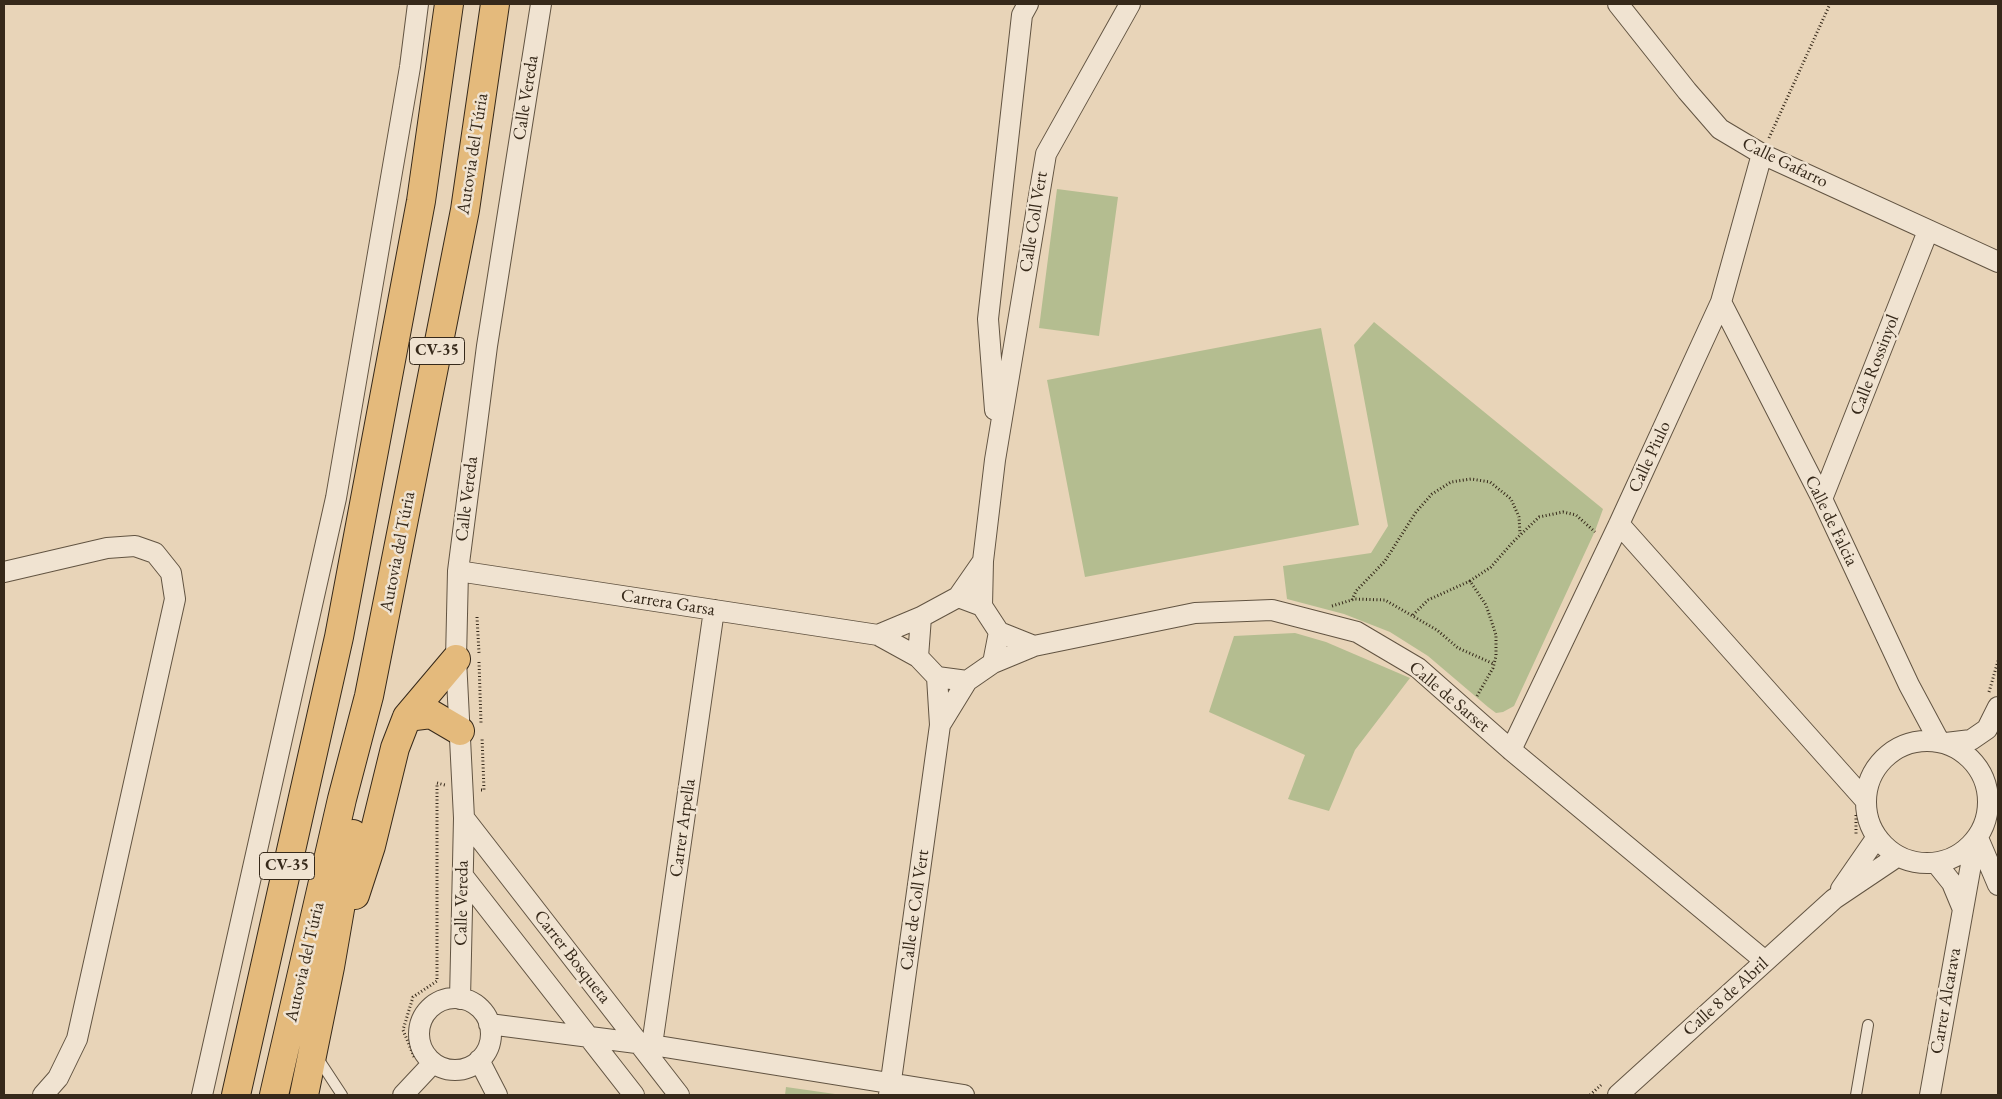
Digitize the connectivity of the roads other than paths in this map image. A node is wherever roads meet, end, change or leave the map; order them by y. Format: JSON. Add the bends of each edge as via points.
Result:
{"nodes":[{"id":1,"x":418,"y":4,"type":"edge"},
{"id":2,"x":449,"y":4,"type":"edge"},
{"id":3,"x":495,"y":4,"type":"edge"},
{"id":4,"x":541,"y":4,"type":"edge"},
{"id":5,"x":1028,"y":4,"type":"edge"},
{"id":6,"x":1130,"y":4,"type":"edge"},
{"id":7,"x":1618,"y":4,"type":"edge"},
{"id":8,"x":1762,"y":154,"type":"junction"},
{"id":9,"x":1928,"y":231,"type":"junction"},
{"id":10,"x":1998,"y":262,"type":"edge"},
{"id":11,"x":1721,"y":302,"type":"junction"},
{"id":12,"x":995,"y":460,"type":"junction"},
{"id":13,"x":1822,"y":500,"type":"junction"},
{"id":14,"x":1619,"y":524,"type":"junction"},
{"id":15,"x":983,"y":561,"type":"junction"},
{"id":16,"x":458,"y":571,"type":"junction"},
{"id":17,"x":4,"y":572,"type":"edge"},
{"id":18,"x":958,"y":597,"type":"junction"},
{"id":19,"x":982,"y":606,"type":"junction"},
{"id":20,"x":714,"y":610,"type":"junction"},
{"id":21,"x":921,"y":617,"type":"junction"},
{"id":22,"x":999,"y":632,"type":"junction"},
{"id":23,"x":878,"y":636,"type":"junction"},
{"id":24,"x":1034,"y":646,"type":"junction"},
{"id":25,"x":918,"y":657,"type":"junction"},
{"id":26,"x":456,"y":659,"type":"junction"},
{"id":27,"x":993,"y":663,"type":"junction"},
{"id":28,"x":937,"y":677,"type":"junction"},
{"id":29,"x":967,"y":682,"type":"junction"},
{"id":30,"x":370,"y":696,"type":"junction"},
{"id":31,"x":1998,"y":707,"type":"edge"},
{"id":32,"x":407,"y":717,"type":"junction"},
{"id":33,"x":940,"y":724,"type":"junction"},
{"id":34,"x":460,"y":731,"type":"junction"},
{"id":35,"x":1943,"y":742,"type":"junction"},
{"id":36,"x":1511,"y":750,"type":"junction"},
{"id":37,"x":1994,"y":791,"type":"edge"},
{"id":38,"x":1866,"y":801,"type":"junction"},
{"id":39,"x":464,"y":818,"type":"junction"},
{"id":40,"x":1984,"y":833,"type":"edge"},
{"id":41,"x":1877,"y":837,"type":"junction"},
{"id":42,"x":1898,"y":856,"type":"junction"},
{"id":43,"x":1936,"y":863,"type":"junction"},
{"id":44,"x":463,"y":876,"type":"junction"},
{"id":45,"x":1998,"y":885,"type":"edge"},
{"id":46,"x":1834,"y":899,"type":"junction"},
{"id":47,"x":1962,"y":907,"type":"junction"},
{"id":48,"x":1765,"y":961,"type":"junction"},
{"id":49,"x":330,"y":967,"type":"junction"},
{"id":50,"x":460,"y":999,"type":"junction"},
{"id":51,"x":489,"y":1024,"type":"junction"},
{"id":52,"x":1868,"y":1025,"type":"dead end"},
{"id":53,"x":588,"y":1037,"type":"junction"},
{"id":54,"x":646,"y":1044,"type":"junction"},
{"id":55,"x":313,"y":1051,"type":"junction"},
{"id":56,"x":479,"y":1060,"type":"junction"},
{"id":57,"x":433,"y":1063,"type":"junction"},
{"id":58,"x":890,"y":1089,"type":"edge"},
{"id":59,"x":43,"y":1095,"type":"edge"},
{"id":60,"x":202,"y":1095,"type":"edge"},
{"id":61,"x":236,"y":1095,"type":"edge"},
{"id":62,"x":274,"y":1095,"type":"edge"},
{"id":63,"x":304,"y":1095,"type":"edge"},
{"id":64,"x":342,"y":1095,"type":"edge"},
{"id":65,"x":403,"y":1095,"type":"edge"},
{"id":66,"x":497,"y":1095,"type":"edge"},
{"id":67,"x":634,"y":1095,"type":"edge"},
{"id":68,"x":679,"y":1095,"type":"edge"},
{"id":69,"x":964,"y":1095,"type":"edge"},
{"id":70,"x":1618,"y":1095,"type":"edge"},
{"id":71,"x":1856,"y":1095,"type":"edge"},
{"id":72,"x":1930,"y":1095,"type":"edge"}],
"edges":[{"from":1,"to":60,"type":"street","via":[[336,498]]},
{"from":2,"to":61,"type":"highway","number":"CV-35","via":[[421,201],[339,637]]},
{"from":3,"to":30,"type":"highway","name":"Autovia del Túria","number":"CV-35","via":[[465,210]]},
{"from":4,"to":16,"type":"street","name":"Calle Vereda","via":[[487,346]]},
{"from":5,"to":12,"type":"street","name":"Calle Coll Vert","via":[[1022,15],[988,319],[995,398]]},
{"from":6,"to":12,"type":"street","name":"Calle Coll Vert","via":[[1046,154]]},
{"from":7,"to":8,"type":"street","name":"Calle Gafarro","via":[[1720,129]]},
{"from":8,"to":9,"type":"street","name":"Calle Gafarro"},
{"from":8,"to":11,"type":"street","name":"Calle Piulo"},
{"from":9,"to":10,"type":"street","name":"Calle Gafarro"},
{"from":9,"to":13,"type":"street","name":"Calle Rossinyol"},
{"from":11,"to":13,"type":"street","name":"Calle de Falcia"},
{"from":11,"to":14,"type":"street","name":"Calle Piulo"},
{"from":12,"to":15,"type":"street","name":"Calle Coll Vert"},
{"from":13,"to":35,"type":"street","name":"Calle de Falcia","via":[[1909,685]]},
{"from":14,"to":36,"type":"street","name":"Calle Piulo"},
{"from":14,"to":38,"type":"street"},
{"from":15,"to":18,"type":"street","name":"Calle Coll Vert"},
{"from":15,"to":19,"type":"street","name":"Calle Coll Vert"},
{"from":16,"to":20,"type":"street","name":"Carrera Garsa"},
{"from":16,"to":26,"type":"street","name":"Calle Vereda"},
{"from":17,"to":59,"type":"street","via":[[107,548],[135,546],[155,553],[171,573],[175,599],[77,1039],[58,1078]]},
{"from":18,"to":19,"type":"street"},
{"from":18,"to":21,"type":"street"},
{"from":19,"to":22,"type":"street"},
{"from":20,"to":23,"type":"street","name":"Carrera Garsa"},
{"from":20,"to":54,"type":"street","name":"Carrer Arpella"},
{"from":21,"to":23,"type":"street"},
{"from":21,"to":25,"type":"street"},
{"from":22,"to":24,"type":"street"},
{"from":22,"to":27,"type":"street"},
{"from":23,"to":25,"type":"street","name":"Carrera Garsa"},
{"from":24,"to":27,"type":"street","name":"Calle de Sarset"},
{"from":24,"to":36,"type":"street","name":"Calle de Sarset","via":[[1195,613],[1272,610],[1357,632],[1418,668]]},
{"from":25,"to":28,"type":"street"},
{"from":26,"to":32,"type":"highway"},
{"from":26,"to":34,"type":"street","name":"Calle Vereda"},
{"from":27,"to":29,"type":"street"},
{"from":28,"to":29,"type":"street"},
{"from":28,"to":33,"type":"street","name":"Calle de Coll Vert"},
{"from":29,"to":33,"type":"street","name":"Calle de Coll Vert"},
{"from":30,"to":49,"type":"highway","via":[[367,771],[347,860]]},
{"from":30,"to":62,"type":"highway","name":"Autovia del Túria","number":"CV-35","via":[[342,799]]},
{"from":31,"to":35,"type":"street","via":[[1987,729],[1971,740]]},
{"from":32,"to":34,"type":"highway","via":[[431,714]]},
{"from":32,"to":49,"type":"highway","via":[[395,748],[372,846]]},
{"from":33,"to":58,"type":"street","name":"Calle de Coll Vert"},
{"from":34,"to":39,"type":"street","name":"Calle Vereda"},
{"from":35,"to":37,"type":"street","via":[[1963,752]]},
{"from":35,"to":38,"type":"street","via":[[1912,742],[1894,750],[1869,781]]},
{"from":36,"to":48,"type":"street","name":"Calle de Sarset"},
{"from":37,"to":40,"type":"street"},
{"from":38,"to":41,"type":"street","via":[[1868,820]]},
{"from":39,"to":44,"type":"street","name":"Calle Vereda"},
{"from":39,"to":54,"type":"street","name":"Carrer Bosqueta"},
{"from":40,"to":43,"type":"street","via":[[1964,852]]},
{"from":40,"to":45,"type":"street"},
{"from":40,"to":47,"type":"street","name":"Carrer Alcarava"},
{"from":41,"to":42,"type":"street"},
{"from":41,"to":46,"type":"street","name":"Calle 8 de Abril"},
{"from":42,"to":43,"type":"street","via":[[1916,863]]},
{"from":42,"to":46,"type":"street","name":"Calle 8 de Abril"},
{"from":43,"to":47,"type":"street","via":[[1952,883]]},
{"from":44,"to":50,"type":"street","name":"Calle Vereda"},
{"from":44,"to":53,"type":"street","name":"Carrer Bosqueta"},
{"from":46,"to":48,"type":"street","name":"Calle 8 de Abril"},
{"from":47,"to":72,"type":"street","name":"Carrer Alcarava"},
{"from":48,"to":70,"type":"street","name":"Calle 8 de Abril"},
{"from":49,"to":55,"type":"highway"},
{"from":50,"to":51,"type":"street","via":[[478,1007]]},
{"from":50,"to":57,"type":"street","via":[[437,1003],[421,1020],[420,1044]]},
{"from":51,"to":53,"type":"street"},
{"from":51,"to":56,"type":"street","via":[[489,1044]]},
{"from":52,"to":71,"type":"lane"},
{"from":53,"to":54,"type":"street"},
{"from":53,"to":67,"type":"street","name":"Carrer Bosqueta"},
{"from":54,"to":58,"type":"street"},
{"from":54,"to":68,"type":"street","name":"Carrer Bosqueta"},
{"from":55,"to":63,"type":"highway"},
{"from":55,"to":64,"type":"lane"},
{"from":56,"to":57,"type":"street","via":[[457,1070],[444,1069]]},
{"from":56,"to":66,"type":"street"},
{"from":57,"to":65,"type":"street"},
{"from":58,"to":69,"type":"street"}]}
